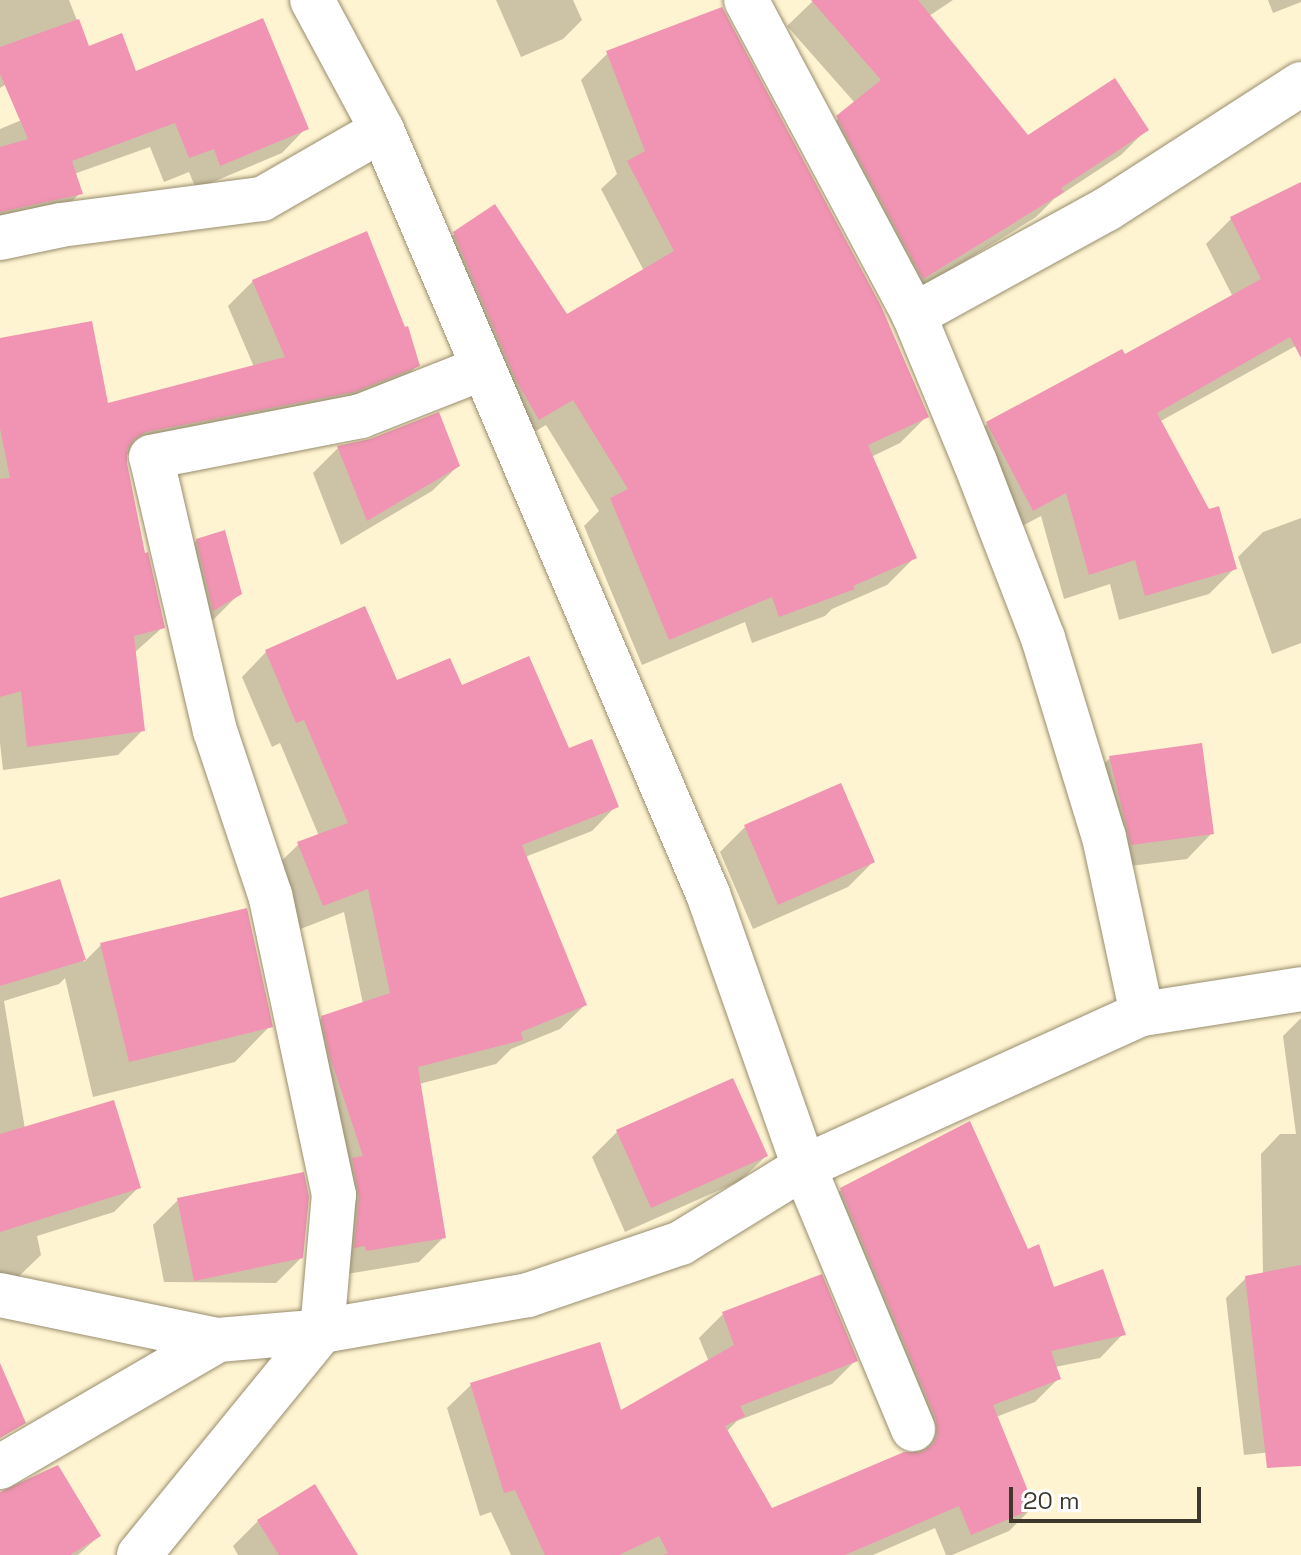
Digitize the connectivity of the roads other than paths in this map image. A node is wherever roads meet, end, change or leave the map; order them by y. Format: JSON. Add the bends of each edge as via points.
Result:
{"nodes":[{"id":1,"x":312,"y":0,"type":"edge"},
{"id":2,"x":746,"y":0,"type":"edge"},
{"id":3,"x":1301,"y":84,"type":"edge"},
{"id":4,"x":382,"y":130,"type":"junction"},
{"id":5,"x":0,"y":238,"type":"edge"},
{"id":6,"x":914,"y":315,"type":"junction"},
{"id":7,"x":483,"y":368,"type":"junction"},
{"id":8,"x":1301,"y":989,"type":"edge"},
{"id":9,"x":1142,"y":1014,"type":"junction"},
{"id":10,"x":804,"y":1167,"type":"junction"},
{"id":11,"x":0,"y":1295,"type":"edge"},
{"id":12,"x":322,"y":1331,"type":"junction"},
{"id":13,"x":218,"y":1340,"type":"junction"},
{"id":14,"x":913,"y":1429,"type":"dead end"},
{"id":15,"x":0,"y":1467,"type":"edge"},
{"id":16,"x":139,"y":1555,"type":"edge"}],
"edges":[{"from":1,"to":4,"type":"street"},
{"from":2,"to":6,"type":"street"},
{"from":3,"to":6,"type":"street","via":[[1107,209]]},
{"from":4,"to":5,"type":"street","via":[[262,199]]},
{"from":4,"to":7,"type":"street"},
{"from":6,"to":9,"type":"street","via":[[1043,638],[1104,837]]},
{"from":7,"to":10,"type":"street","via":[[708,894]]},
{"from":7,"to":12,"type":"street","via":[[361,416],[151,457],[215,731],[270,895],[334,1195]]},
{"from":8,"to":9,"type":"street"},
{"from":9,"to":10,"type":"street"},
{"from":10,"to":12,"type":"street","via":[[667,1248],[528,1295]]},
{"from":10,"to":14,"type":"street"},
{"from":11,"to":13,"type":"street"},
{"from":12,"to":13,"type":"street"},
{"from":12,"to":16,"type":"street"},
{"from":13,"to":15,"type":"street"}]}
